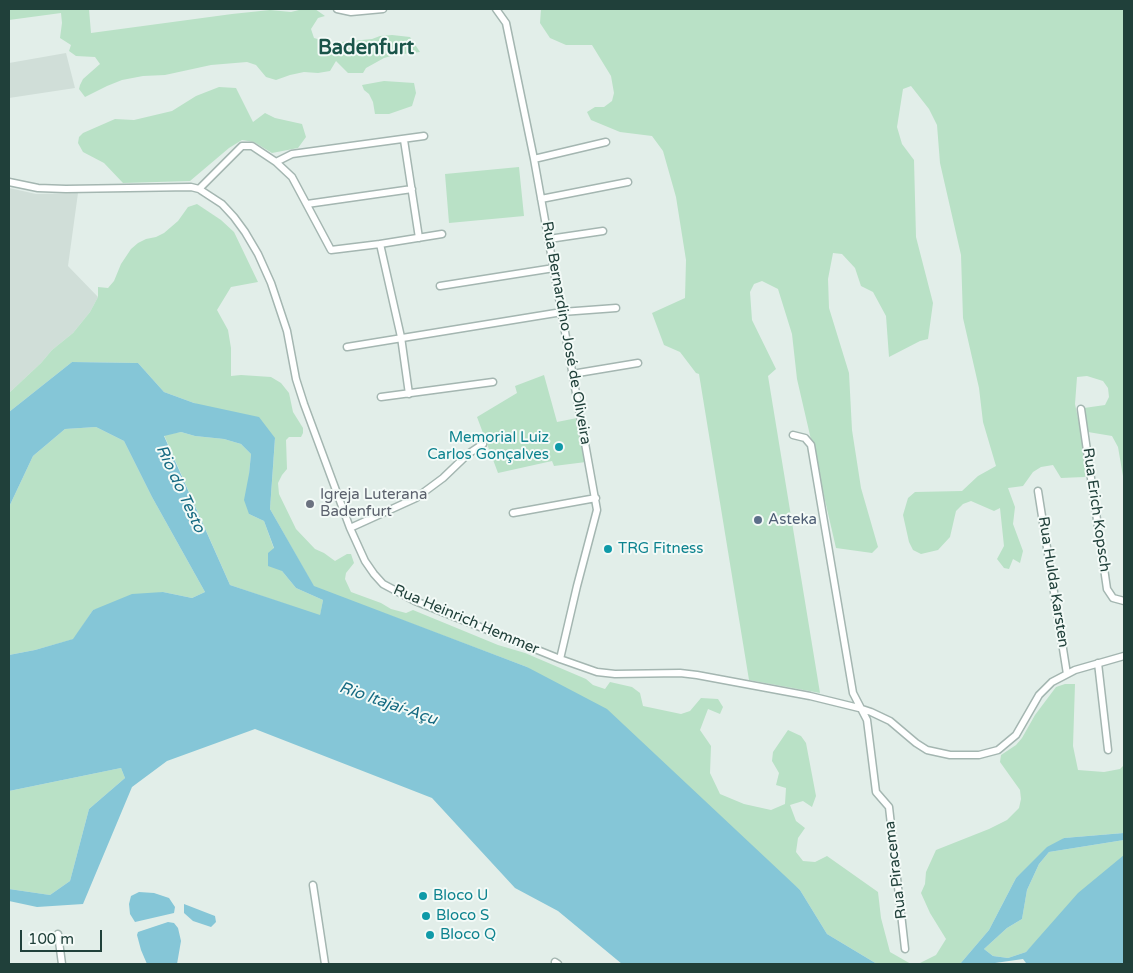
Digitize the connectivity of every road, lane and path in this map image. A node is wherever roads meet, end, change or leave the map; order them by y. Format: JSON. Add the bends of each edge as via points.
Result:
{"nodes":[{"id":1,"x":337,"y":9,"type":"edge"},
{"id":2,"x":383,"y":9,"type":"edge"},
{"id":3,"x":496,"y":9,"type":"edge"},
{"id":4,"x":424,"y":136,"type":"dead end"},
{"id":5,"x":404,"y":140,"type":"junction"},
{"id":6,"x":606,"y":142,"type":"dead end"},
{"id":7,"x":534,"y":159,"type":"junction"},
{"id":8,"x":276,"y":162,"type":"junction"},
{"id":9,"x":9,"y":182,"type":"edge"},
{"id":10,"x":628,"y":182,"type":"dead end"},
{"id":11,"x":199,"y":189,"type":"junction"},
{"id":12,"x":412,"y":189,"type":"junction"},
{"id":13,"x":542,"y":199,"type":"junction"},
{"id":14,"x":307,"y":204,"type":"junction"},
{"id":15,"x":603,"y":231,"type":"dead end"},
{"id":16,"x":442,"y":234,"type":"dead end"},
{"id":17,"x":419,"y":238,"type":"junction"},
{"id":18,"x":549,"y":240,"type":"junction"},
{"id":19,"x":380,"y":244,"type":"junction"},
{"id":20,"x":554,"y":268,"type":"junction"},
{"id":21,"x":440,"y":286,"type":"dead end"},
{"id":22,"x":616,"y":308,"type":"dead end"},
{"id":23,"x":562,"y":312,"type":"junction"},
{"id":24,"x":401,"y":338,"type":"junction"},
{"id":25,"x":347,"y":347,"type":"dead end"},
{"id":26,"x":638,"y":363,"type":"dead end"},
{"id":27,"x":572,"y":374,"type":"junction"},
{"id":28,"x":493,"y":382,"type":"dead end"},
{"id":29,"x":409,"y":394,"type":"junction"},
{"id":30,"x":381,"y":398,"type":"dead end"},
{"id":31,"x":1081,"y":409,"type":"dead end"},
{"id":32,"x":793,"y":435,"type":"dead end"},
{"id":33,"x":483,"y":444,"type":"dead end"},
{"id":34,"x":1038,"y":491,"type":"dead end"},
{"id":35,"x":596,"y":498,"type":"junction"},
{"id":36,"x":513,"y":513,"type":"dead end"},
{"id":37,"x":350,"y":528,"type":"junction"},
{"id":38,"x":1124,"y":601,"type":"edge"},
{"id":39,"x":1124,"y":656,"type":"edge"},
{"id":40,"x":560,"y":659,"type":"junction"},
{"id":41,"x":1098,"y":663,"type":"junction"},
{"id":42,"x":1067,"y":674,"type":"junction"},
{"id":43,"x":860,"y":708,"type":"junction"},
{"id":44,"x":1108,"y":750,"type":"dead end"},
{"id":45,"x":313,"y":885,"type":"dead end"},
{"id":46,"x":58,"y":934,"type":"dead end"},
{"id":47,"x":905,"y":950,"type":"dead end"},
{"id":48,"x":62,"y":964,"type":"edge"},
{"id":49,"x":325,"y":964,"type":"edge"}],
"edges":[{"from":1,"to":2,"type":"street","via":[[352,12]]},
{"from":3,"to":7,"type":"street","name":"Rua Bernardino José de Oliveira","via":[[506,23]]},
{"from":4,"to":5,"type":"street"},
{"from":5,"to":8,"type":"street","via":[[292,154]]},
{"from":5,"to":12,"type":"street"},
{"from":6,"to":7,"type":"street"},
{"from":7,"to":13,"type":"street","name":"Rua Bernardino José de Oliveira"},
{"from":8,"to":11,"type":"street","via":[[252,146],[242,146]]},
{"from":8,"to":14,"type":"street","via":[[292,177]]},
{"from":9,"to":11,"type":"street","name":"Rua Heinrich Hemmer","via":[[38,188],[172,186]]},
{"from":10,"to":13,"type":"street"},
{"from":11,"to":37,"type":"street","name":"Rua Heinrich Hemmer","via":[[222,204],[234,217],[258,254],[271,283],[281,308],[304,404]]},
{"from":12,"to":14,"type":"street"},
{"from":12,"to":17,"type":"street"},
{"from":13,"to":18,"type":"street","name":"Rua Bernardino José de Oliveira"},
{"from":14,"to":19,"type":"street","via":[[331,250]]},
{"from":15,"to":18,"type":"street"},
{"from":16,"to":17,"type":"street"},
{"from":17,"to":19,"type":"street"},
{"from":18,"to":20,"type":"street","name":"Rua Bernardino José de Oliveira"},
{"from":19,"to":24,"type":"street"},
{"from":20,"to":21,"type":"street"},
{"from":20,"to":23,"type":"street","name":"Rua Bernardino José de Oliveira"},
{"from":22,"to":23,"type":"street"},
{"from":23,"to":24,"type":"street"},
{"from":23,"to":27,"type":"street","name":"Rua Bernardino José de Oliveira"},
{"from":24,"to":25,"type":"street"},
{"from":24,"to":29,"type":"street"},
{"from":26,"to":27,"type":"street"},
{"from":27,"to":35,"type":"street","name":"Rua Bernardino José de Oliveira"},
{"from":28,"to":29,"type":"street"},
{"from":29,"to":30,"type":"street"},
{"from":31,"to":38,"type":"street","name":"Rua Erich Kopsch","via":[[1107,588],[1113,598]]},
{"from":32,"to":43,"type":"street","name":"Rua Piracema","via":[[804,438],[811,445],[852,693]]},
{"from":33,"to":37,"type":"street","via":[[416,498]]},
{"from":34,"to":42,"type":"street","name":"Rua Hulda Karsten"},
{"from":35,"to":36,"type":"street"},
{"from":35,"to":40,"type":"street","name":"Rua Bernardino José de Oliveira","via":[[597,510]]},
{"from":37,"to":40,"type":"street","name":"Rua Heinrich Hemmer","via":[[365,561],[383,584]]},
{"from":39,"to":41,"type":"street","name":"Rua Heinrich Hemmer"},
{"from":40,"to":43,"type":"street","name":"Rua Heinrich Hemmer","via":[[598,672],[698,675]]},
{"from":41,"to":42,"type":"street","name":"Rua Heinrich Hemmer"},
{"from":41,"to":44,"type":"street"},
{"from":42,"to":43,"type":"street","name":"Rua Heinrich Hemmer","via":[[1052,682],[1039,695],[1008,744],[989,754],[950,755],[927,750],[890,721]]},
{"from":43,"to":47,"type":"street","name":"Rua Piracema","via":[[867,720],[876,792],[889,807]]},
{"from":45,"to":49,"type":"street"},
{"from":46,"to":48,"type":"street"}]}
